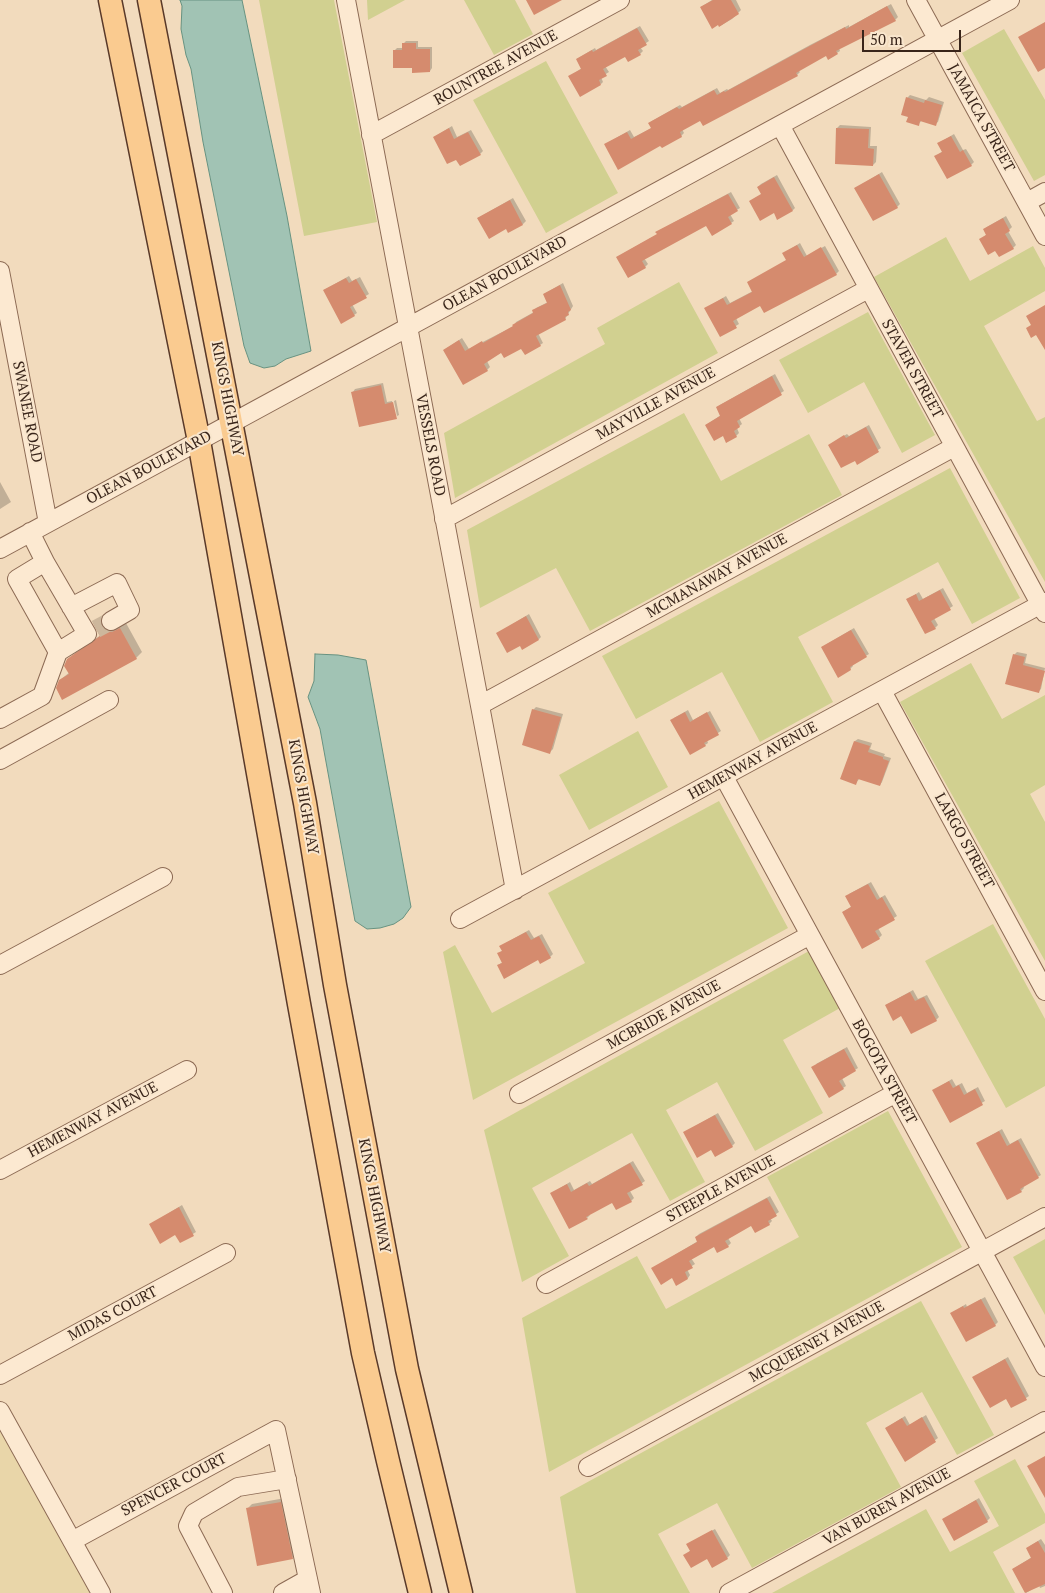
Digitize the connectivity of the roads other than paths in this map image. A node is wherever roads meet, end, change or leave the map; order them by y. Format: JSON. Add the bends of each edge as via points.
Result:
{"nodes":[{"id":1,"x":110,"y":0,"type":"edge"},
{"id":2,"x":149,"y":0,"type":"edge"},
{"id":3,"x":346,"y":0,"type":"edge"},
{"id":4,"x":620,"y":0,"type":"edge"},
{"id":5,"x":916,"y":0,"type":"edge"},
{"id":6,"x":1010,"y":0,"type":"edge"},
{"id":7,"x":938,"y":39,"type":"junction"},
{"id":8,"x":780,"y":125,"type":"junction"},
{"id":9,"x":371,"y":135,"type":"junction"},
{"id":10,"x":1045,"y":192,"type":"edge"},
{"id":11,"x":1027,"y":202,"type":"junction"},
{"id":12,"x":1045,"y":236,"type":"edge"},
{"id":13,"x":0,"y":271,"type":"edge"},
{"id":14,"x":868,"y":289,"type":"junction"},
{"id":15,"x":408,"y":327,"type":"junction"},
{"id":16,"x":6,"y":334,"type":"edge"},
{"id":17,"x":232,"y":423,"type":"junction"},
{"id":18,"x":199,"y":441,"type":"junction"},
{"id":19,"x":954,"y":447,"type":"junction"},
{"id":20,"x":444,"y":519,"type":"junction"},
{"id":21,"x":48,"y":523,"type":"junction"},
{"id":22,"x":30,"y":532,"type":"junction"},
{"id":23,"x":0,"y":549,"type":"edge"},
{"id":24,"x":45,"y":562,"type":"junction"},
{"id":25,"x":71,"y":607,"type":"junction"},
{"id":26,"x":1043,"y":607,"type":"edge"},
{"id":27,"x":98,"y":628,"type":"junction"},
{"id":28,"x":58,"y":652,"type":"junction"},
{"id":29,"x":882,"y":691,"type":"junction"},
{"id":30,"x":110,"y":700,"type":"dead end"},
{"id":31,"x":480,"y":705,"type":"junction"},
{"id":32,"x":0,"y":719,"type":"edge"},
{"id":33,"x":0,"y":760,"type":"edge"},
{"id":34,"x":724,"y":777,"type":"junction"},
{"id":35,"x":163,"y":877,"type":"dead end"},
{"id":36,"x":515,"y":890,"type":"junction"},
{"id":37,"x":460,"y":919,"type":"dead end"},
{"id":38,"x":810,"y":935,"type":"junction"},
{"id":39,"x":0,"y":965,"type":"edge"},
{"id":40,"x":1045,"y":990,"type":"edge"},
{"id":41,"x":187,"y":1070,"type":"dead end"},
{"id":42,"x":896,"y":1093,"type":"junction"},
{"id":43,"x":519,"y":1094,"type":"dead end"},
{"id":44,"x":0,"y":1170,"type":"edge"},
{"id":45,"x":1045,"y":1217,"type":"edge"},
{"id":46,"x":982,"y":1251,"type":"junction"},
{"id":47,"x":226,"y":1253,"type":"dead end"},
{"id":48,"x":546,"y":1284,"type":"dead end"},
{"id":49,"x":1045,"y":1368,"type":"edge"},
{"id":50,"x":0,"y":1375,"type":"edge"},
{"id":51,"x":0,"y":1411,"type":"edge"},
{"id":52,"x":1045,"y":1422,"type":"edge"},
{"id":53,"x":588,"y":1467,"type":"dead end"},
{"id":54,"x":287,"y":1479,"type":"junction"},
{"id":55,"x":72,"y":1540,"type":"junction"},
{"id":56,"x":309,"y":1586,"type":"edge"},
{"id":57,"x":101,"y":1593,"type":"edge"},
{"id":58,"x":223,"y":1593,"type":"edge"},
{"id":59,"x":283,"y":1593,"type":"edge"},
{"id":60,"x":420,"y":1593,"type":"edge"},
{"id":61,"x":461,"y":1593,"type":"edge"},
{"id":62,"x":729,"y":1593,"type":"edge"}],
"edges":[{"from":1,"to":18,"type":"main road"},
{"from":2,"to":17,"type":"main road","name":"KINGS HIGHWAY"},
{"from":3,"to":9,"type":"street","name":"VESSELS ROAD"},
{"from":4,"to":9,"type":"street","name":"ROUNTREE AVENUE"},
{"from":5,"to":7,"type":"street","name":"JAMAICA STREET"},
{"from":6,"to":7,"type":"street","name":"OLEAN BOULEVARD"},
{"from":7,"to":8,"type":"street","name":"OLEAN BOULEVARD"},
{"from":7,"to":11,"type":"street","name":"JAMAICA STREET"},
{"from":8,"to":14,"type":"street","name":"STAVER STREET"},
{"from":8,"to":15,"type":"street","name":"OLEAN BOULEVARD"},
{"from":9,"to":15,"type":"street","name":"VESSELS ROAD"},
{"from":10,"to":11,"type":"street"},
{"from":11,"to":12,"type":"street","name":"JAMAICA STREET"},
{"from":13,"to":16,"type":"street","name":"SWANEE ROAD"},
{"from":14,"to":19,"type":"street","name":"STAVER STREET"},
{"from":14,"to":20,"type":"street","name":"MAYVILLE AVENUE"},
{"from":15,"to":17,"type":"street","name":"OLEAN BOULEVARD"},
{"from":15,"to":20,"type":"street","name":"VESSELS ROAD"},
{"from":16,"to":21,"type":"street","name":"SWANEE ROAD"},
{"from":17,"to":18,"type":"street","name":"OLEAN BOULEVARD"},
{"from":17,"to":61,"type":"main road","name":"KINGS HIGHWAY","via":[[305,803],[335,985],[407,1370]]},
{"from":18,"to":21,"type":"street","name":"OLEAN BOULEVARD"},
{"from":18,"to":60,"type":"main road","via":[[363,1353]]},
{"from":19,"to":26,"type":"street","name":"STAVER STREET"},
{"from":19,"to":31,"type":"street","name":"MCMANAWAY AVENUE"},
{"from":20,"to":31,"type":"street","name":"VESSELS ROAD"},
{"from":21,"to":22,"type":"street","name":"OLEAN BOULEVARD"},
{"from":22,"to":23,"type":"street","name":"OLEAN BOULEVARD"},
{"from":22,"to":24,"type":"street"},
{"from":24,"to":25,"type":"street"},
{"from":24,"to":28,"type":"street","via":[[17,579]]},
{"from":25,"to":27,"type":"street"},
{"from":25,"to":27,"type":"street","via":[[117,583],[130,610]]},
{"from":26,"to":29,"type":"street","name":"HEMENWAY AVENUE"},
{"from":27,"to":28,"type":"street"},
{"from":28,"to":32,"type":"street","via":[[42,696]]},
{"from":29,"to":34,"type":"street","name":"HEMENWAY AVENUE"},
{"from":29,"to":40,"type":"street","name":"LARGO STREET"},
{"from":30,"to":33,"type":"street"},
{"from":31,"to":36,"type":"street","name":"VESSELS ROAD"},
{"from":34,"to":36,"type":"street","name":"HEMENWAY AVENUE"},
{"from":34,"to":38,"type":"street","name":"BOGOTA STREET"},
{"from":35,"to":39,"type":"street"},
{"from":36,"to":37,"type":"street","name":"HEMENWAY AVENUE"},
{"from":38,"to":42,"type":"street","name":"BOGOTA STREET"},
{"from":38,"to":43,"type":"street","name":"MCBRIDE AVENUE"},
{"from":41,"to":44,"type":"street","name":"HEMENWAY AVENUE"},
{"from":42,"to":46,"type":"street","name":"BOGOTA STREET"},
{"from":42,"to":48,"type":"street","name":"STEEPLE AVENUE"},
{"from":45,"to":46,"type":"street","name":"MCQUEENEY AVENUE"},
{"from":46,"to":49,"type":"street","name":"BOGOTA STREET"},
{"from":46,"to":53,"type":"street","name":"MCQUEENEY AVENUE"},
{"from":47,"to":50,"type":"street","name":"MIDAS COURT"},
{"from":51,"to":55,"type":"street"},
{"from":52,"to":62,"type":"street","name":"VAN BUREN AVENUE"},
{"from":54,"to":55,"type":"street","name":"SPENCER COURT","via":[[276,1430]]},
{"from":54,"to":56,"type":"street"},
{"from":54,"to":58,"type":"street","via":[[238,1488],[194,1513],[188,1526]]},
{"from":55,"to":57,"type":"street"},
{"from":56,"to":59,"type":"street"}]}
